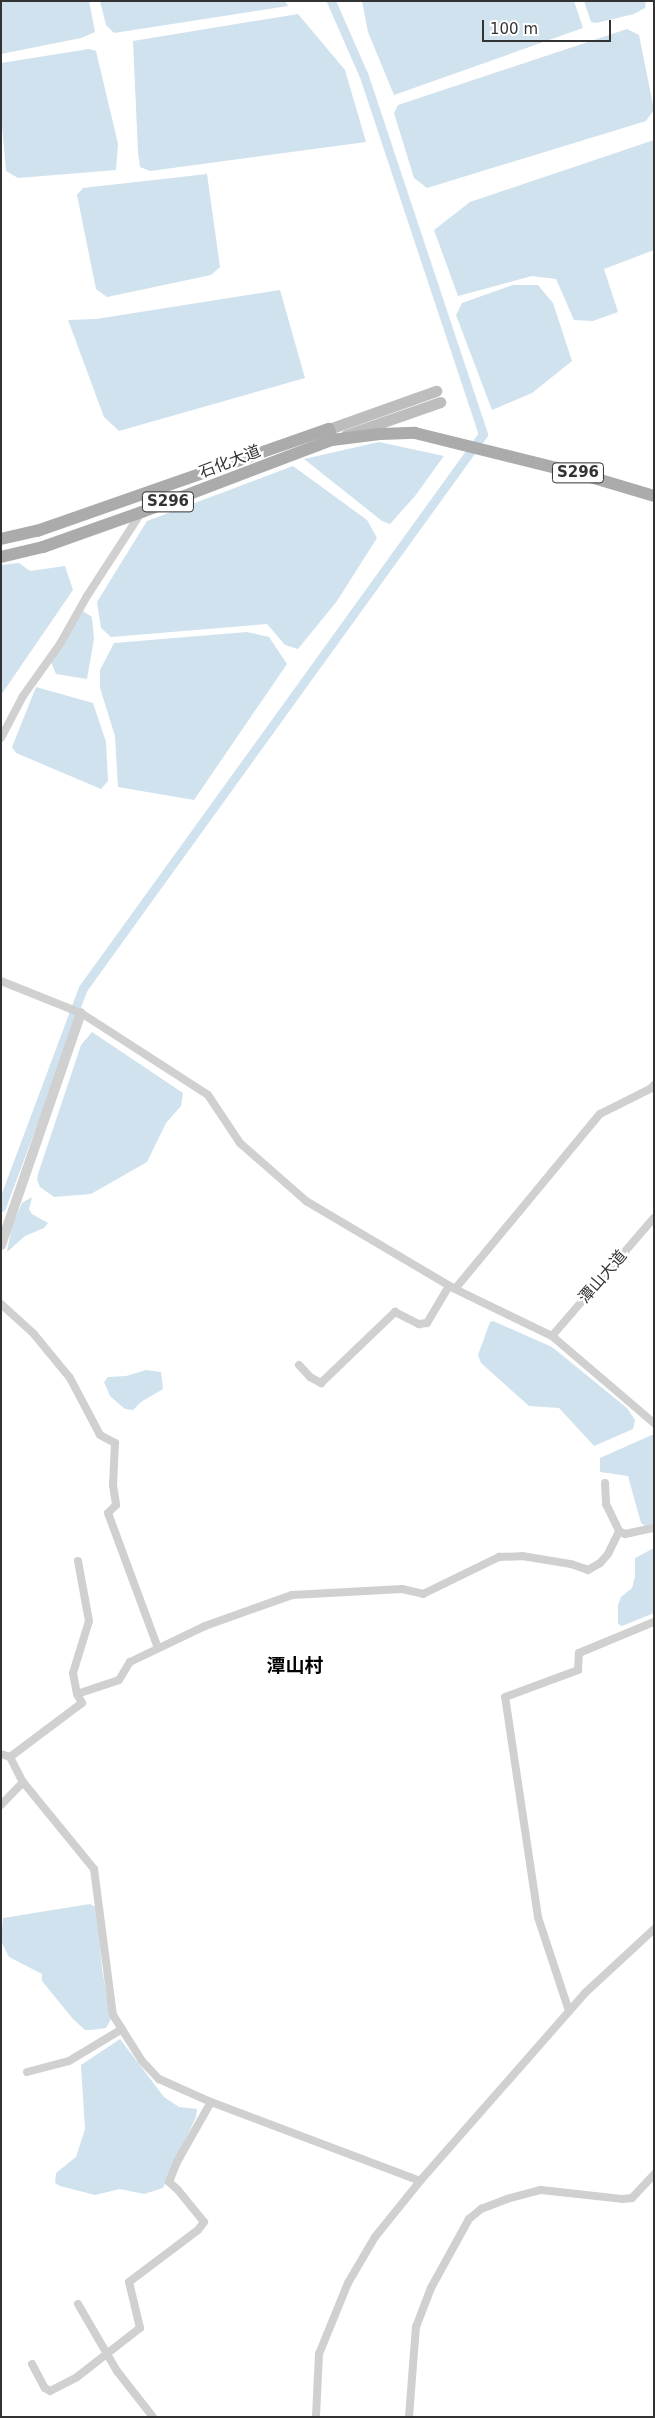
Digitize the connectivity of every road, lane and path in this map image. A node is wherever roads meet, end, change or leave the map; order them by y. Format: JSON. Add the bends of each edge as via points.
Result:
{"nodes":[{"id":1,"x":438,"y":396,"type":"dead end"},
{"id":2,"x":330,"y":434,"type":"junction"},
{"id":3,"x":654,"y":496,"type":"edge"},
{"id":4,"x":142,"y":512,"type":"junction"},
{"id":5,"x":1,"y":539,"type":"edge"},
{"id":6,"x":1,"y":557,"type":"edge"},
{"id":7,"x":1,"y":738,"type":"edge"},
{"id":8,"x":1,"y":981,"type":"edge"},
{"id":9,"x":81,"y":1013,"type":"junction"},
{"id":10,"x":654,"y":1085,"type":"edge"},
{"id":11,"x":654,"y":1218,"type":"edge"},
{"id":12,"x":1,"y":1245,"type":"edge"},
{"id":13,"x":452,"y":1287,"type":"junction"},
{"id":14,"x":1,"y":1304,"type":"edge"},
{"id":15,"x":552,"y":1336,"type":"junction"},
{"id":16,"x":299,"y":1365,"type":"dead end"},
{"id":17,"x":654,"y":1423,"type":"edge"},
{"id":18,"x":605,"y":1483,"type":"dead end"},
{"id":19,"x":654,"y":1528,"type":"edge"},
{"id":20,"x":619,"y":1531,"type":"junction"},
{"id":21,"x":78,"y":1561,"type":"dead end"},
{"id":22,"x":654,"y":1622,"type":"edge"},
{"id":23,"x":158,"y":1648,"type":"junction"},
{"id":24,"x":77,"y":1694,"type":"junction"},
{"id":25,"x":1,"y":1754,"type":"edge"},
{"id":26,"x":10,"y":1756,"type":"junction"},
{"id":27,"x":23,"y":1782,"type":"junction"},
{"id":28,"x":1,"y":1804,"type":"edge"},
{"id":29,"x":654,"y":1929,"type":"edge"},
{"id":30,"x":569,"y":2011,"type":"junction"},
{"id":31,"x":122,"y":2029,"type":"junction"},
{"id":32,"x":27,"y":2072,"type":"dead end"},
{"id":33,"x":212,"y":2102,"type":"junction"},
{"id":34,"x":654,"y":2174,"type":"edge"},
{"id":35,"x":420,"y":2181,"type":"junction"},
{"id":36,"x":78,"y":2304,"type":"dead end"},
{"id":37,"x":107,"y":2354,"type":"junction"},
{"id":38,"x":32,"y":2364,"type":"dead end"},
{"id":39,"x":153,"y":2417,"type":"edge"},
{"id":40,"x":316,"y":2417,"type":"edge"},
{"id":41,"x":409,"y":2417,"type":"edge"}],
"edges":[{"from":1,"to":2,"type":"main road","name":"石化大道"},
{"from":2,"to":3,"type":"main road","number":"S296","via":[[415,433]]},
{"from":2,"to":4,"type":"main road","name":"石化大道","number":"S296"},
{"from":2,"to":5,"type":"main road","name":"石化大道","number":"S296","via":[[37,531]]},
{"from":4,"to":6,"type":"main road","name":"石化大道","number":"S296","via":[[43,547]]},
{"from":4,"to":7,"type":"street","via":[[60,644],[23,696]]},
{"from":8,"to":9,"type":"street"},
{"from":9,"to":12,"type":"street"},
{"from":9,"to":13,"type":"street","via":[[208,1095],[240,1143],[306,1201]]},
{"from":10,"to":13,"type":"street","via":[[600,1114]]},
{"from":11,"to":15,"type":"street","name":"潭山大道"},
{"from":13,"to":15,"type":"street"},
{"from":13,"to":16,"type":"street","via":[[427,1323],[419,1324],[395,1312],[321,1383]]},
{"from":14,"to":23,"type":"street","via":[[33,1334],[70,1378],[100,1435],[115,1443],[113,1486],[116,1505],[108,1513]]},
{"from":15,"to":17,"type":"street"},
{"from":18,"to":20,"type":"street","via":[[606,1504]]},
{"from":19,"to":20,"type":"street","via":[[625,1534]]},
{"from":20,"to":23,"type":"street","via":[[608,1554],[588,1570],[572,1564],[522,1556],[499,1557],[423,1594],[402,1589],[292,1595],[205,1626]]},
{"from":21,"to":24,"type":"street","via":[[89,1621],[73,1673]]},
{"from":22,"to":30,"type":"street","via":[[579,1653],[578,1670],[505,1697],[538,1917]]},
{"from":23,"to":24,"type":"street","via":[[130,1662],[119,1680]]},
{"from":24,"to":26,"type":"street","via":[[82,1703]]},
{"from":25,"to":26,"type":"street"},
{"from":26,"to":27,"type":"street"},
{"from":27,"to":28,"type":"street"},
{"from":27,"to":31,"type":"street","via":[[94,1869],[113,2015]]},
{"from":29,"to":30,"type":"street"},
{"from":30,"to":35,"type":"street"},
{"from":31,"to":32,"type":"street","via":[[68,2061]]},
{"from":31,"to":33,"type":"street","via":[[142,2061],[159,2079]]},
{"from":33,"to":35,"type":"street"},
{"from":33,"to":37,"type":"street","via":[[176,2162],[169,2182],[204,2222],[129,2282],[140,2328]]},
{"from":34,"to":41,"type":"street","via":[[632,2198],[541,2190],[481,2209],[468,2219],[431,2288],[416,2327]]},
{"from":35,"to":40,"type":"street","via":[[375,2237],[348,2283],[319,2354]]},
{"from":36,"to":37,"type":"street"},
{"from":37,"to":38,"type":"street","via":[[77,2377],[50,2391]]},
{"from":37,"to":39,"type":"street"}]}
